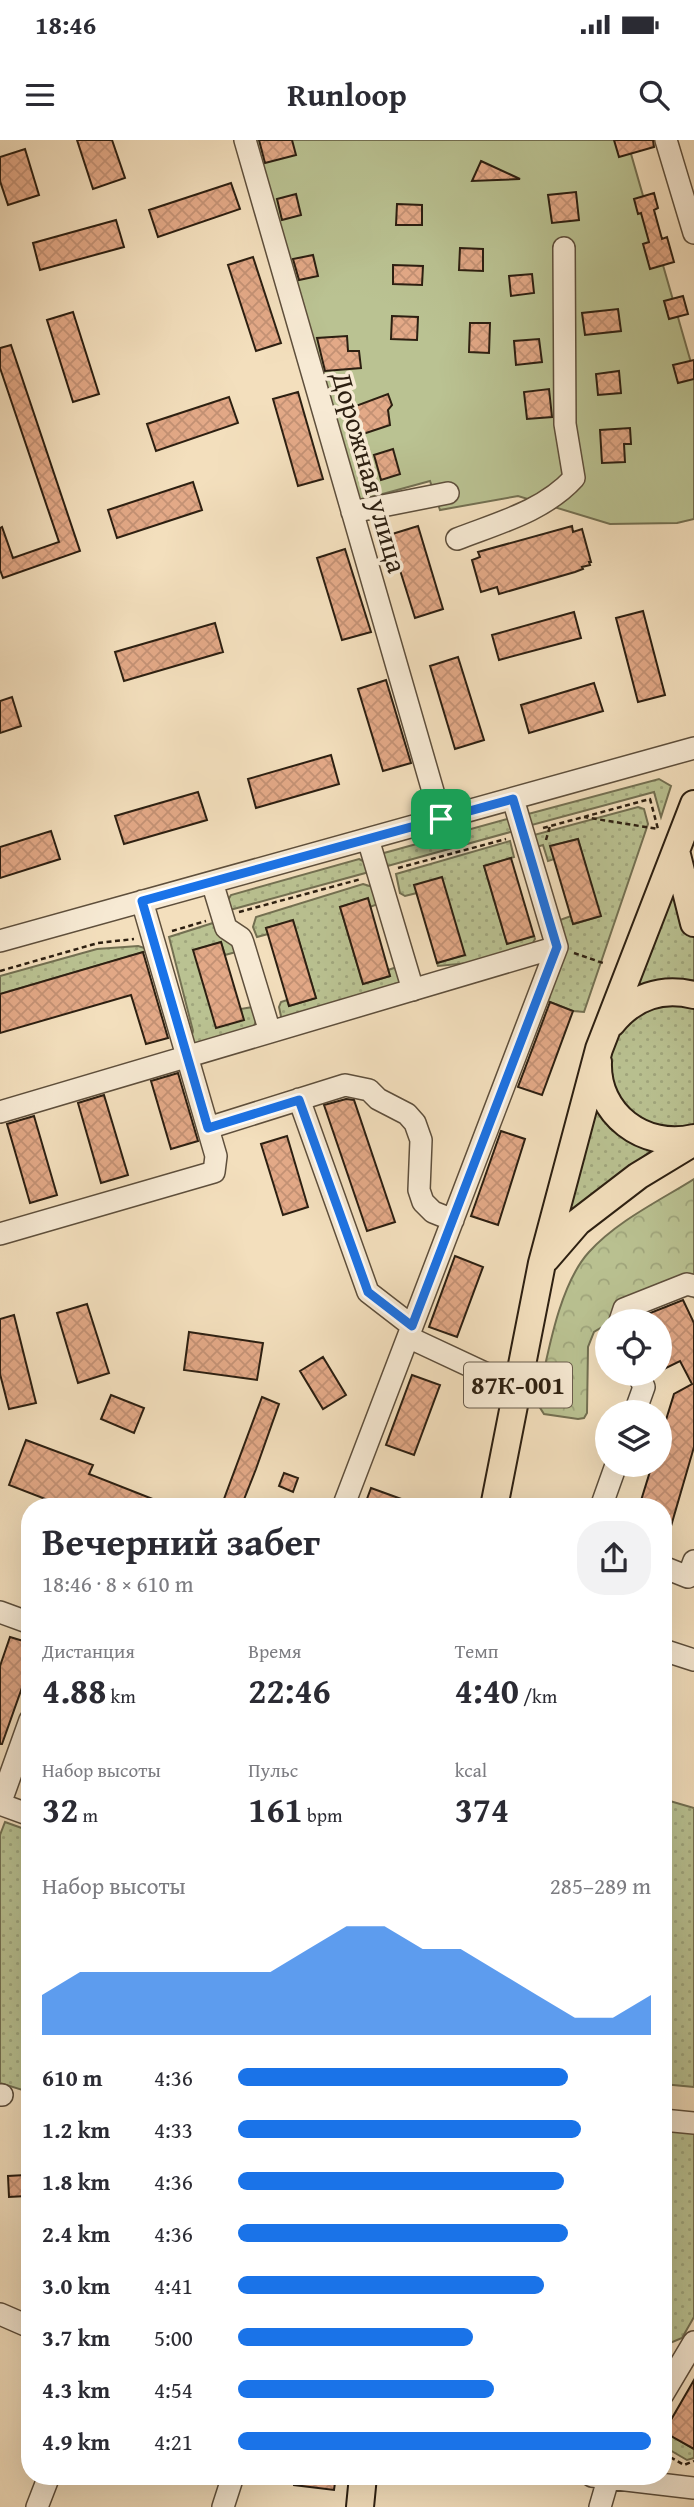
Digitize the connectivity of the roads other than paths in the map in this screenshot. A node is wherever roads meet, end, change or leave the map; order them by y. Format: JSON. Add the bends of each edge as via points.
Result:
{"nodes":[{"id":1,"x":245,"y":140,"type":"edge"},
{"id":2,"x":666,"y":140,"type":"edge"},
{"id":3,"x":694,"y":233,"type":"edge"},
{"id":4,"x":564,"y":248,"type":"dead end"},
{"id":5,"x":448,"y":492,"type":"dead end"},
{"id":6,"x":352,"y":512,"type":"junction"},
{"id":7,"x":457,"y":538,"type":"dead end"},
{"id":8,"x":694,"y":748,"type":"edge"},
{"id":9,"x":513,"y":799,"type":"junction"},
{"id":10,"x":694,"y":804,"type":"edge"},
{"id":11,"x":441,"y":819,"type":"junction"},
{"id":12,"x":368,"y":839,"type":"junction"},
{"id":13,"x":676,"y":851,"type":"junction"},
{"id":14,"x":212,"y":882,"type":"junction"},
{"id":15,"x":142,"y":901,"type":"junction"},
{"id":16,"x":694,"y":923,"type":"edge"},
{"id":17,"x":0,"y":941,"type":"edge"},
{"id":18,"x":557,"y":947,"type":"junction"},
{"id":19,"x":413,"y":990,"type":"junction"},
{"id":20,"x":694,"y":995,"type":"edge"},
{"id":21,"x":270,"y":1032,"type":"junction"},
{"id":22,"x":599,"y":1049,"type":"junction"},
{"id":23,"x":187,"y":1057,"type":"junction"},
{"id":24,"x":299,"y":1100,"type":"junction"},
{"id":25,"x":0,"y":1112,"type":"edge"},
{"id":26,"x":208,"y":1128,"type":"junction"},
{"id":27,"x":694,"y":1140,"type":"edge"},
{"id":28,"x":453,"y":1220,"type":"junction"},
{"id":29,"x":0,"y":1234,"type":"edge"},
{"id":30,"x":542,"y":1263,"type":"junction"},
{"id":31,"x":694,"y":1286,"type":"edge"},
{"id":32,"x":624,"y":1309,"type":"edge"},
{"id":33,"x":410,"y":1332,"type":"junction"},
{"id":34,"x":517,"y":1388,"type":"junction"},
{"id":35,"x":612,"y":1477,"type":"edge"},
{"id":36,"x":346,"y":1498,"type":"edge"},
{"id":37,"x":496,"y":1498,"type":"edge"},
{"id":38,"x":604,"y":1498,"type":"edge"},
{"id":39,"x":694,"y":1561,"type":"edge"},
{"id":40,"x":672,"y":1571,"type":"edge"},
{"id":41,"x":0,"y":1612,"type":"edge"},
{"id":42,"x":21,"y":1620,"type":"edge"},
{"id":43,"x":672,"y":1653,"type":"edge"},
{"id":44,"x":694,"y":1660,"type":"edge"},
{"id":45,"x":21,"y":1745,"type":"edge"},
{"id":46,"x":21,"y":1812,"type":"edge"},
{"id":47,"x":672,"y":2121,"type":"edge"},
{"id":48,"x":694,"y":2123,"type":"edge"},
{"id":49,"x":0,"y":2314,"type":"edge"},
{"id":50,"x":21,"y":2323,"type":"edge"},
{"id":51,"x":694,"y":2342,"type":"edge"},
{"id":52,"x":672,"y":2379,"type":"edge"},
{"id":53,"x":46,"y":2485,"type":"edge"},
{"id":54,"x":230,"y":2485,"type":"edge"},
{"id":55,"x":362,"y":2485,"type":"edge"},
{"id":56,"x":603,"y":2485,"type":"edge"},
{"id":57,"x":669,"y":2485,"type":"edge"},
{"id":58,"x":694,"y":2488,"type":"edge"},
{"id":59,"x":37,"y":2507,"type":"edge"},
{"id":60,"x":223,"y":2507,"type":"edge"},
{"id":61,"x":360,"y":2507,"type":"edge"},
{"id":62,"x":600,"y":2507,"type":"edge"}],
"edges":[{"from":1,"to":6,"type":"street","name":"Дорожная улица"},
{"from":2,"to":3,"type":"street"},
{"from":4,"to":7,"type":"street","via":[[565,424],[574,478],[560,493],[519,516]]},
{"from":5,"to":6,"type":"street"},
{"from":6,"to":11,"type":"street","name":"Дорожная улица"},
{"from":8,"to":9,"type":"street"},
{"from":9,"to":11,"type":"street"},
{"from":9,"to":18,"type":"street"},
{"from":10,"to":13,"type":"main road"},
{"from":11,"to":12,"type":"street"},
{"from":12,"to":14,"type":"street"},
{"from":12,"to":19,"type":"street"},
{"from":13,"to":16,"type":"main road"},
{"from":13,"to":22,"type":"main road"},
{"from":14,"to":15,"type":"street"},
{"from":14,"to":21,"type":"street","via":[[226,928],[243,943]]},
{"from":15,"to":17,"type":"street"},
{"from":15,"to":23,"type":"street"},
{"from":18,"to":19,"type":"street"},
{"from":18,"to":28,"type":"street"},
{"from":19,"to":21,"type":"street"},
{"from":20,"to":22,"type":"main road","number":"87К-001","via":[[670,992],[637,1000],[612,1023]]},
{"from":21,"to":23,"type":"street"},
{"from":22,"to":27,"type":"main road","number":"87К-001","via":[[602,1091],[623,1122],[652,1138]]},
{"from":22,"to":30,"type":"main road","number":"87К-001"},
{"from":23,"to":25,"type":"street"},
{"from":23,"to":26,"type":"street"},
{"from":24,"to":26,"type":"street"},
{"from":24,"to":28,"type":"street","via":[[345,1085],[357,1086],[407,1114],[421,1140],[419,1190],[423,1202]]},
{"from":24,"to":33,"type":"street","via":[[368,1292]]},
{"from":26,"to":29,"type":"street","via":[[216,1156],[214,1172]]},
{"from":27,"to":30,"type":"main road","number":"87К-001","via":[[638,1175],[578,1222]]},
{"from":28,"to":33,"type":"street"},
{"from":30,"to":34,"type":"main road","number":"87К-001"},
{"from":31,"to":32,"type":"street","via":[[687,1284]]},
{"from":33,"to":34,"type":"street"},
{"from":33,"to":36,"type":"street"},
{"from":34,"to":37,"type":"main road","number":"87К-001"},
{"from":35,"to":38,"type":"street"},
{"from":39,"to":40,"type":"street","via":[[688,1577]]},
{"from":41,"to":42,"type":"street"},
{"from":43,"to":44,"type":"street"},
{"from":45,"to":46,"type":"street","via":[[0,1804]]},
{"from":47,"to":48,"type":"street"},
{"from":49,"to":50,"type":"street"},
{"from":51,"to":52,"type":"street"},
{"from":53,"to":59,"type":"street"},
{"from":54,"to":60,"type":"street"},
{"from":55,"to":61,"type":"main road"},
{"from":56,"to":62,"type":"street"},
{"from":57,"to":58,"type":"street"}]}
